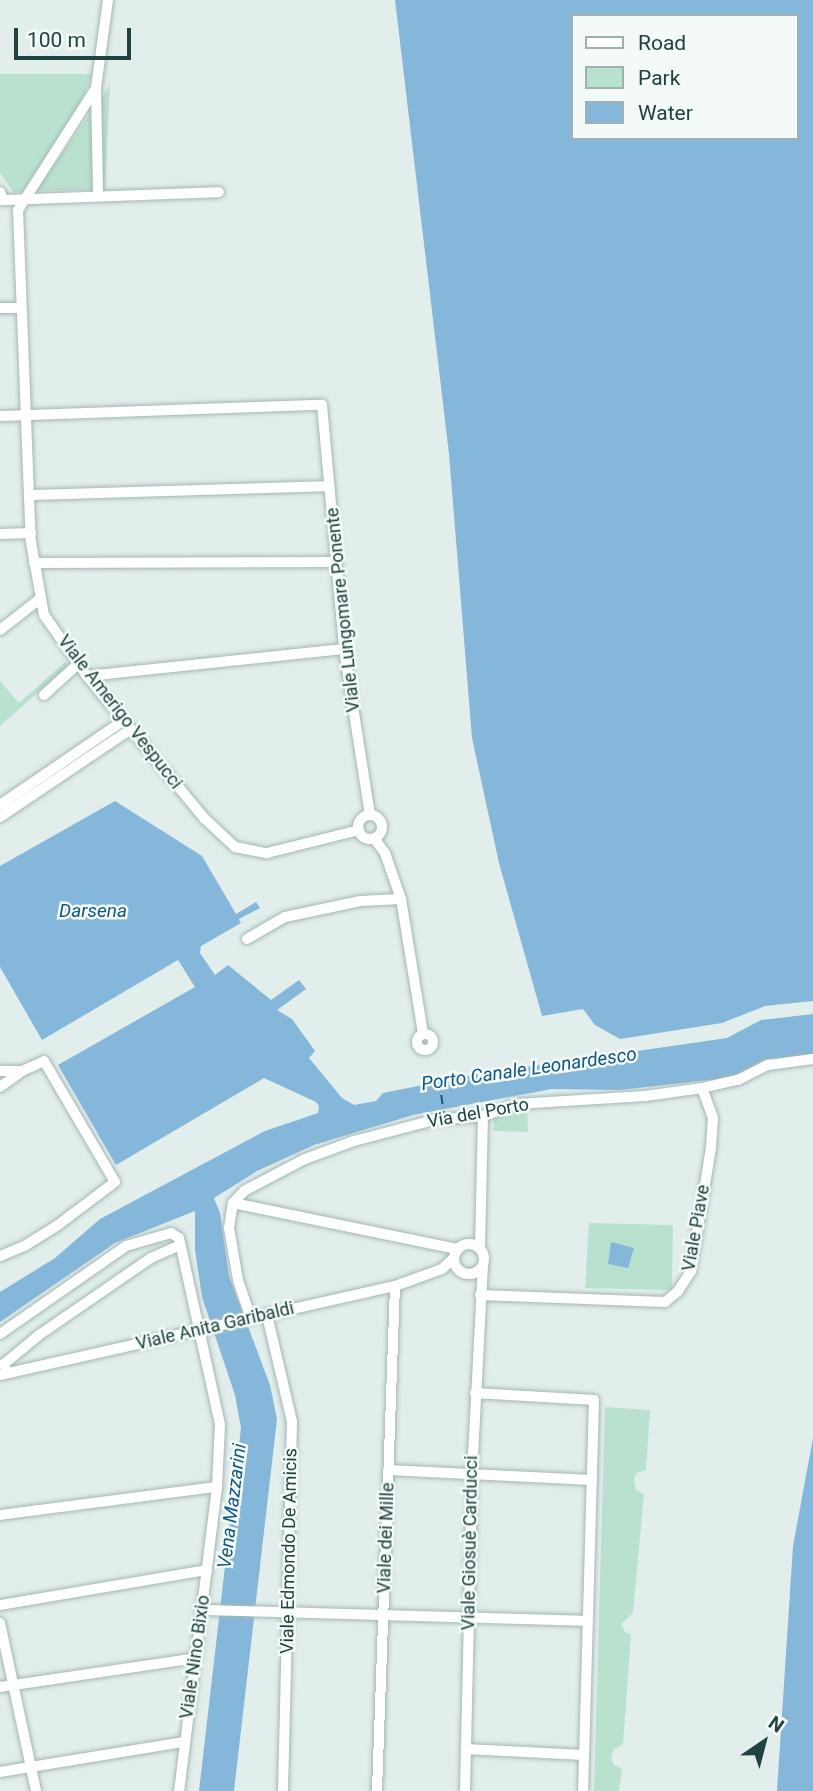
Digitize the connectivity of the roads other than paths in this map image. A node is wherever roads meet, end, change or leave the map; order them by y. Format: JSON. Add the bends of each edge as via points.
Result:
{"nodes":[{"id":1,"x":108,"y":0,"type":"edge"},
{"id":2,"x":96,"y":88,"type":"junction"},
{"id":3,"x":219,"y":192,"type":"dead end"},
{"id":4,"x":97,"y":196,"type":"junction"},
{"id":5,"x":1,"y":198,"type":"edge"},
{"id":6,"x":25,"y":200,"type":"junction"},
{"id":7,"x":0,"y":308,"type":"edge"},
{"id":8,"x":21,"y":308,"type":"junction"},
{"id":9,"x":26,"y":415,"type":"junction"},
{"id":10,"x":0,"y":416,"type":"edge"},
{"id":11,"x":329,"y":486,"type":"junction"},
{"id":12,"x":29,"y":495,"type":"junction"},
{"id":13,"x":31,"y":533,"type":"junction"},
{"id":14,"x":0,"y":534,"type":"edge"},
{"id":15,"x":337,"y":562,"type":"junction"},
{"id":16,"x":34,"y":563,"type":"junction"},
{"id":17,"x":41,"y":598,"type":"junction"},
{"id":18,"x":0,"y":630,"type":"edge"},
{"id":19,"x":344,"y":649,"type":"junction"},
{"id":20,"x":78,"y":664,"type":"junction"},
{"id":21,"x":87,"y":676,"type":"junction"},
{"id":22,"x":44,"y":695,"type":"dead end"},
{"id":23,"x":127,"y":724,"type":"junction"},
{"id":24,"x":16,"y":800,"type":"junction"},
{"id":25,"x":0,"y":805,"type":"edge"},
{"id":26,"x":370,"y":815,"type":"junction"},
{"id":27,"x":0,"y":817,"type":"edge"},
{"id":28,"x":359,"y":830,"type":"junction"},
{"id":29,"x":374,"y":838,"type":"junction"},
{"id":30,"x":401,"y":899,"type":"junction"},
{"id":31,"x":247,"y":939,"type":"dead end"},
{"id":32,"x":423,"y":1034,"type":"dead end"},
{"id":33,"x":813,"y":1059,"type":"edge"},
{"id":34,"x":0,"y":1071,"type":"edge"},
{"id":35,"x":22,"y":1071,"type":"junction"},
{"id":36,"x":0,"y":1087,"type":"edge"},
{"id":37,"x":702,"y":1088,"type":"junction"},
{"id":38,"x":484,"y":1116,"type":"junction"},
{"id":39,"x":233,"y":1203,"type":"junction"},
{"id":40,"x":178,"y":1240,"type":"junction"},
{"id":41,"x":480,"y":1248,"type":"junction"},
{"id":42,"x":456,"y":1254,"type":"junction"},
{"id":43,"x":0,"y":1256,"type":"edge"},
{"id":44,"x":483,"y":1267,"type":"junction"},
{"id":45,"x":463,"y":1273,"type":"junction"},
{"id":46,"x":428,"y":1275,"type":"junction"},
{"id":47,"x":395,"y":1286,"type":"junction"},
{"id":48,"x":61,"y":1290,"type":"junction"},
{"id":49,"x":480,"y":1295,"type":"junction"},
{"id":50,"x":76,"y":1309,"type":"junction"},
{"id":51,"x":267,"y":1315,"type":"junction"},
{"id":52,"x":26,"y":1316,"type":"junction"},
{"id":53,"x":251,"y":1320,"type":"junction"},
{"id":54,"x":204,"y":1330,"type":"junction"},
{"id":55,"x":0,"y":1334,"type":"edge"},
{"id":56,"x":39,"y":1335,"type":"junction"},
{"id":57,"x":4,"y":1373,"type":"edge"},
{"id":58,"x":475,"y":1393,"type":"junction"},
{"id":59,"x":388,"y":1470,"type":"junction"},
{"id":60,"x":472,"y":1475,"type":"junction"},
{"id":61,"x":592,"y":1480,"type":"junction"},
{"id":62,"x":216,"y":1487,"type":"junction"},
{"id":63,"x":0,"y":1515,"type":"edge"},
{"id":64,"x":207,"y":1570,"type":"junction"},
{"id":65,"x":0,"y":1605,"type":"edge"},
{"id":66,"x":205,"y":1610,"type":"junction"},
{"id":67,"x":288,"y":1614,"type":"junction"},
{"id":68,"x":383,"y":1616,"type":"junction"},
{"id":69,"x":468,"y":1618,"type":"junction"},
{"id":70,"x":587,"y":1621,"type":"junction"},
{"id":71,"x":0,"y":1623,"type":"edge"},
{"id":72,"x":196,"y":1658,"type":"junction"},
{"id":73,"x":14,"y":1684,"type":"junction"},
{"id":74,"x":0,"y":1686,"type":"edge"},
{"id":75,"x":183,"y":1742,"type":"junction"},
{"id":76,"x":466,"y":1749,"type":"junction"},
{"id":77,"x":584,"y":1755,"type":"junction"},
{"id":78,"x":31,"y":1768,"type":"junction"},
{"id":79,"x":0,"y":1772,"type":"edge"},
{"id":80,"x":36,"y":1791,"type":"edge"},
{"id":81,"x":179,"y":1791,"type":"edge"},
{"id":82,"x":283,"y":1791,"type":"edge"},
{"id":83,"x":377,"y":1791,"type":"edge"},
{"id":84,"x":465,"y":1791,"type":"edge"},
{"id":85,"x":583,"y":1791,"type":"edge"}],
"edges":[{"from":1,"to":2,"type":"street"},
{"from":2,"to":4,"type":"street"},
{"from":2,"to":6,"type":"street"},
{"from":3,"to":4,"type":"street"},
{"from":4,"to":6,"type":"street"},
{"from":5,"to":6,"type":"street"},
{"from":6,"to":8,"type":"street","name":"Viale Amerigo Vespucci","via":[[18,210]]},
{"from":7,"to":8,"type":"street"},
{"from":8,"to":9,"type":"street","name":"Viale Amerigo Vespucci"},
{"from":9,"to":10,"type":"street"},
{"from":9,"to":11,"type":"street","name":"Viale Lungomare Ponente","via":[[322,405]]},
{"from":9,"to":12,"type":"street","name":"Viale Amerigo Vespucci"},
{"from":11,"to":12,"type":"street"},
{"from":11,"to":15,"type":"street","name":"Viale Lungomare Ponente"},
{"from":12,"to":13,"type":"street","name":"Viale Amerigo Vespucci"},
{"from":13,"to":14,"type":"street"},
{"from":13,"to":16,"type":"street","name":"Viale Amerigo Vespucci"},
{"from":15,"to":16,"type":"street"},
{"from":15,"to":19,"type":"street","name":"Viale Lungomare Ponente"},
{"from":16,"to":17,"type":"street","name":"Viale Amerigo Vespucci"},
{"from":17,"to":18,"type":"street"},
{"from":17,"to":20,"type":"street","name":"Viale Amerigo Vespucci","via":[[44,615]]},
{"from":19,"to":21,"type":"street"},
{"from":19,"to":26,"type":"street","name":"Viale Lungomare Ponente"},
{"from":20,"to":21,"type":"street","name":"Viale Amerigo Vespucci"},
{"from":20,"to":22,"type":"street"},
{"from":21,"to":23,"type":"street","name":"Viale Amerigo Vespucci"},
{"from":23,"to":24,"type":"street"},
{"from":23,"to":28,"type":"street","name":"Viale Amerigo Vespucci","via":[[204,818],[235,848],[267,853]]},
{"from":24,"to":25,"type":"street"},
{"from":24,"to":27,"type":"street"},
{"from":26,"to":28,"type":"street","via":[[360,820]]},
{"from":26,"to":29,"type":"street","name":"Viale Lungomare Ponente","via":[[382,825]]},
{"from":28,"to":29,"type":"street","via":[[366,838]]},
{"from":29,"to":30,"type":"street","name":"Viale Lungomare Ponente","via":[[385,853]]},
{"from":30,"to":31,"type":"street","via":[[360,901],[285,917]]},
{"from":30,"to":32,"type":"street","name":"Viale Lungomare Ponente"},
{"from":33,"to":37,"type":"street","name":"Via del Porto","via":[[768,1065],[738,1080]]},
{"from":34,"to":35,"type":"street"},
{"from":34,"to":36,"type":"street"},
{"from":35,"to":36,"type":"street"},
{"from":35,"to":43,"type":"street","via":[[44,1061],[115,1182],[58,1225]]},
{"from":37,"to":38,"type":"street","name":"Via del Porto","via":[[517,1104]]},
{"from":37,"to":49,"type":"street","name":"Viale Piave","via":[[713,1118],[711,1147],[691,1271],[678,1291],[665,1302]]},
{"from":38,"to":39,"type":"street","name":"Via del Porto","via":[[434,1119],[325,1150],[253,1186]]},
{"from":38,"to":41,"type":"street"},
{"from":39,"to":42,"type":"street"},
{"from":39,"to":53,"type":"street","via":[[229,1228]]},
{"from":40,"to":48,"type":"street","via":[[126,1246]]},
{"from":40,"to":50,"type":"street"},
{"from":40,"to":54,"type":"street","name":"Viale Nino Bixio"},
{"from":41,"to":42,"type":"street","via":[[471,1244]]},
{"from":41,"to":44,"type":"street"},
{"from":42,"to":45,"type":"street"},
{"from":42,"to":46,"type":"street","name":"Viale Anita Garibaldi","via":[[445,1267]]},
{"from":44,"to":45,"type":"street","via":[[476,1273]]},
{"from":44,"to":49,"type":"street","name":"Viale Giosuè Carducci"},
{"from":45,"to":46,"type":"street","name":"Viale Anita Garibaldi"},
{"from":45,"to":49,"type":"street"},
{"from":46,"to":47,"type":"street","name":"Viale Anita Garibaldi"},
{"from":47,"to":51,"type":"street","name":"Viale Anita Garibaldi"},
{"from":47,"to":59,"type":"street","name":"Viale dei Mille"},
{"from":48,"to":50,"type":"street"},
{"from":48,"to":52,"type":"street"},
{"from":49,"to":58,"type":"street","name":"Viale Giosuè Carducci"},
{"from":50,"to":56,"type":"street"},
{"from":51,"to":53,"type":"street","name":"Viale Anita Garibaldi"},
{"from":51,"to":67,"type":"street","name":"Viale Edmondo De Amicis","via":[[292,1422]]},
{"from":52,"to":55,"type":"street"},
{"from":52,"to":56,"type":"street"},
{"from":53,"to":54,"type":"street","name":"Viale Anita Garibaldi"},
{"from":54,"to":57,"type":"street","name":"Viale Anita Garibaldi"},
{"from":54,"to":62,"type":"street","name":"Viale Nino Bixio","via":[[220,1425]]},
{"from":56,"to":57,"type":"street","via":[[4,1364]]},
{"from":58,"to":60,"type":"street","name":"Viale Giosuè Carducci"},
{"from":58,"to":61,"type":"street","via":[[594,1400]]},
{"from":59,"to":60,"type":"street"},
{"from":59,"to":68,"type":"street","name":"Viale dei Mille"},
{"from":60,"to":61,"type":"street"},
{"from":60,"to":69,"type":"street","name":"Viale Giosuè Carducci"},
{"from":61,"to":70,"type":"street"},
{"from":62,"to":63,"type":"street"},
{"from":62,"to":64,"type":"street","name":"Viale Nino Bixio"},
{"from":64,"to":65,"type":"street"},
{"from":64,"to":66,"type":"street","name":"Viale Nino Bixio"},
{"from":66,"to":67,"type":"street"},
{"from":66,"to":72,"type":"street","name":"Viale Nino Bixio"},
{"from":67,"to":68,"type":"street"},
{"from":67,"to":82,"type":"street","name":"Viale Edmondo De Amicis"},
{"from":68,"to":69,"type":"street"},
{"from":68,"to":83,"type":"street","name":"Viale dei Mille"},
{"from":69,"to":70,"type":"street"},
{"from":69,"to":76,"type":"street","name":"Viale Giosuè Carducci"},
{"from":70,"to":77,"type":"street"},
{"from":71,"to":73,"type":"street"},
{"from":72,"to":73,"type":"street"},
{"from":72,"to":75,"type":"street","name":"Viale Nino Bixio"},
{"from":73,"to":74,"type":"street"},
{"from":73,"to":78,"type":"street"},
{"from":75,"to":78,"type":"street"},
{"from":75,"to":81,"type":"street","name":"Viale Nino Bixio"},
{"from":76,"to":77,"type":"street"},
{"from":76,"to":84,"type":"street","name":"Viale Giosuè Carducci"},
{"from":77,"to":85,"type":"street"},
{"from":78,"to":79,"type":"street"},
{"from":78,"to":80,"type":"street"}]}
